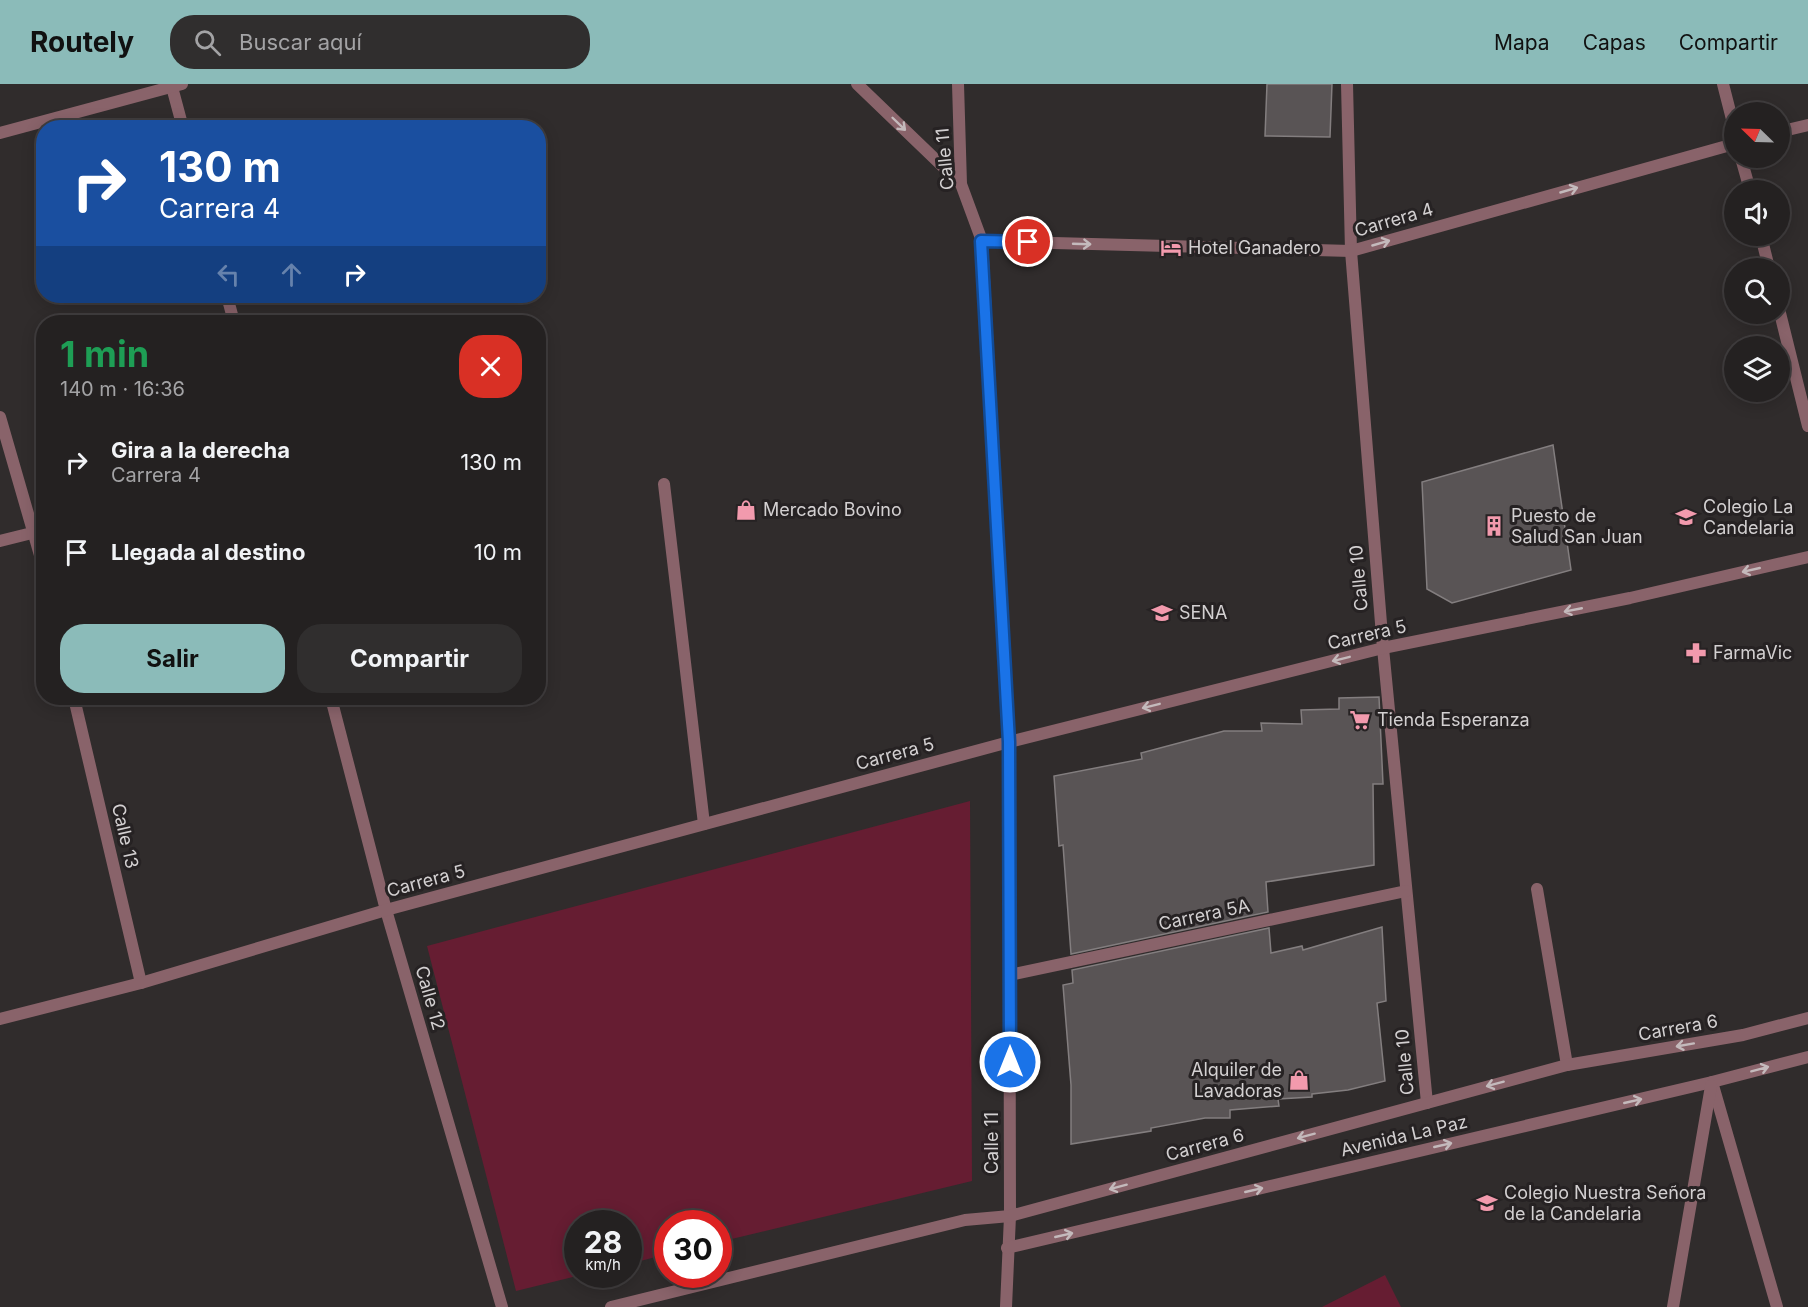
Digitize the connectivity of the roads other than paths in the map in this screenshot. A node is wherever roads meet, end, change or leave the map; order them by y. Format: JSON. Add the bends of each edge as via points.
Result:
{"nodes":[{"id":1,"x":857,"y":84,"type":"edge"},
{"id":2,"x":958,"y":84,"type":"edge"},
{"id":3,"x":1347,"y":84,"type":"edge"},
{"id":4,"x":1723,"y":84,"type":"edge"},
{"id":5,"x":177,"y":85,"type":"edge"},
{"id":6,"x":1728,"y":102,"type":"edge"},
{"id":7,"x":48,"y":120,"type":"edge"},
{"id":8,"x":182,"y":120,"type":"edge"},
{"id":9,"x":36,"y":123,"type":"edge"},
{"id":10,"x":1808,"y":124,"type":"edge"},
{"id":11,"x":1790,"y":129,"type":"edge"},
{"id":12,"x":0,"y":133,"type":"edge"},
{"id":13,"x":1724,"y":147,"type":"edge"},
{"id":14,"x":961,"y":184,"type":"junction"},
{"id":15,"x":981,"y":241,"type":"junction"},
{"id":16,"x":1352,"y":251,"type":"junction"},
{"id":17,"x":1783,"y":324,"type":"edge"},
{"id":18,"x":0,"y":417,"type":"edge"},
{"id":19,"x":1808,"y":426,"type":"edge"},
{"id":20,"x":664,"y":484,"type":"dead end"},
{"id":21,"x":36,"y":522,"type":"edge"},
{"id":22,"x":36,"y":532,"type":"edge"},
{"id":23,"x":0,"y":541,"type":"edge"},
{"id":24,"x":1808,"y":557,"type":"edge"},
{"id":25,"x":1383,"y":648,"type":"junction"},
{"id":26,"x":76,"y":705,"type":"edge"},
{"id":27,"x":333,"y":705,"type":"edge"},
{"id":28,"x":1009,"y":742,"type":"junction"},
{"id":29,"x":704,"y":824,"type":"junction"},
{"id":30,"x":1537,"y":889,"type":"dead end"},
{"id":31,"x":1406,"y":891,"type":"junction"},
{"id":32,"x":386,"y":910,"type":"junction"},
{"id":33,"x":1010,"y":975,"type":"junction"},
{"id":34,"x":141,"y":983,"type":"junction"},
{"id":35,"x":1808,"y":1018,"type":"edge"},
{"id":36,"x":0,"y":1019,"type":"edge"},
{"id":37,"x":1808,"y":1057,"type":"edge"},
{"id":38,"x":1567,"y":1065,"type":"junction"},
{"id":39,"x":1712,"y":1082,"type":"junction"},
{"id":40,"x":1426,"y":1103,"type":"junction"},
{"id":41,"x":1010,"y":1216,"type":"junction"},
{"id":42,"x":1007,"y":1248,"type":"junction"},
{"id":43,"x":502,"y":1307,"type":"edge"},
{"id":44,"x":611,"y":1307,"type":"edge"},
{"id":45,"x":1006,"y":1307,"type":"edge"},
{"id":46,"x":1673,"y":1307,"type":"edge"},
{"id":47,"x":1777,"y":1307,"type":"edge"}],
"edges":[{"from":1,"to":14,"type":"street","one_way":true},
{"from":2,"to":14,"type":"street","name":"Calle 11"},
{"from":3,"to":16,"type":"street","name":"Calle 10"},
{"from":4,"to":6,"type":"street"},
{"from":5,"to":7,"type":"street"},
{"from":5,"to":8,"type":"street"},
{"from":9,"to":12,"type":"street"},
{"from":10,"to":11,"type":"street"},
{"from":16,"to":13,"type":"street","name":"Carrera 4","one_way":true},
{"from":14,"to":15,"type":"street","name":"Calle 11"},
{"from":15,"to":16,"type":"street","name":"Carrera 4","one_way":true},
{"from":15,"to":28,"type":"street","name":"Calle 11"},
{"from":16,"to":25,"type":"street","name":"Calle 10"},
{"from":17,"to":19,"type":"street"},
{"from":18,"to":21,"type":"street"},
{"from":20,"to":29,"type":"street"},
{"from":22,"to":23,"type":"street"},
{"from":24,"to":25,"type":"street","name":"Carrera 5","one_way":true},
{"from":25,"to":28,"type":"street","name":"Carrera 5","one_way":true},
{"from":25,"to":31,"type":"street","name":"Calle 10"},
{"from":26,"to":34,"type":"street","name":"Calle 13"},
{"from":27,"to":32,"type":"street","name":"Calle 12"},
{"from":28,"to":29,"type":"street","name":"Carrera 5"},
{"from":28,"to":33,"type":"street","name":"Calle 11"},
{"from":29,"to":32,"type":"street","name":"Carrera 5"},
{"from":30,"to":38,"type":"street"},
{"from":31,"to":33,"type":"street","name":"Carrera 5A"},
{"from":31,"to":40,"type":"street","name":"Calle 10"},
{"from":32,"to":34,"type":"street","name":"Carrera 5"},
{"from":32,"to":43,"type":"street","name":"Calle 12"},
{"from":33,"to":41,"type":"street","name":"Calle 11"},
{"from":34,"to":36,"type":"street","name":"Carrera 5"},
{"from":35,"to":38,"type":"street","name":"Carrera 6","one_way":true,"via":[[1743,1035]]},
{"from":39,"to":37,"type":"street","name":"Avenida La Paz","one_way":true},
{"from":38,"to":40,"type":"street","name":"Carrera 6","one_way":true},
{"from":42,"to":39,"type":"street","name":"Avenida La Paz","one_way":true},
{"from":39,"to":46,"type":"street"},
{"from":39,"to":47,"type":"street"},
{"from":40,"to":41,"type":"street","name":"Carrera 6","one_way":true},
{"from":41,"to":42,"type":"street","name":"Calle 11"},
{"from":41,"to":44,"type":"street","name":"Carrera 6","via":[[965,1220]]},
{"from":42,"to":45,"type":"street","name":"Calle 11"}]}
